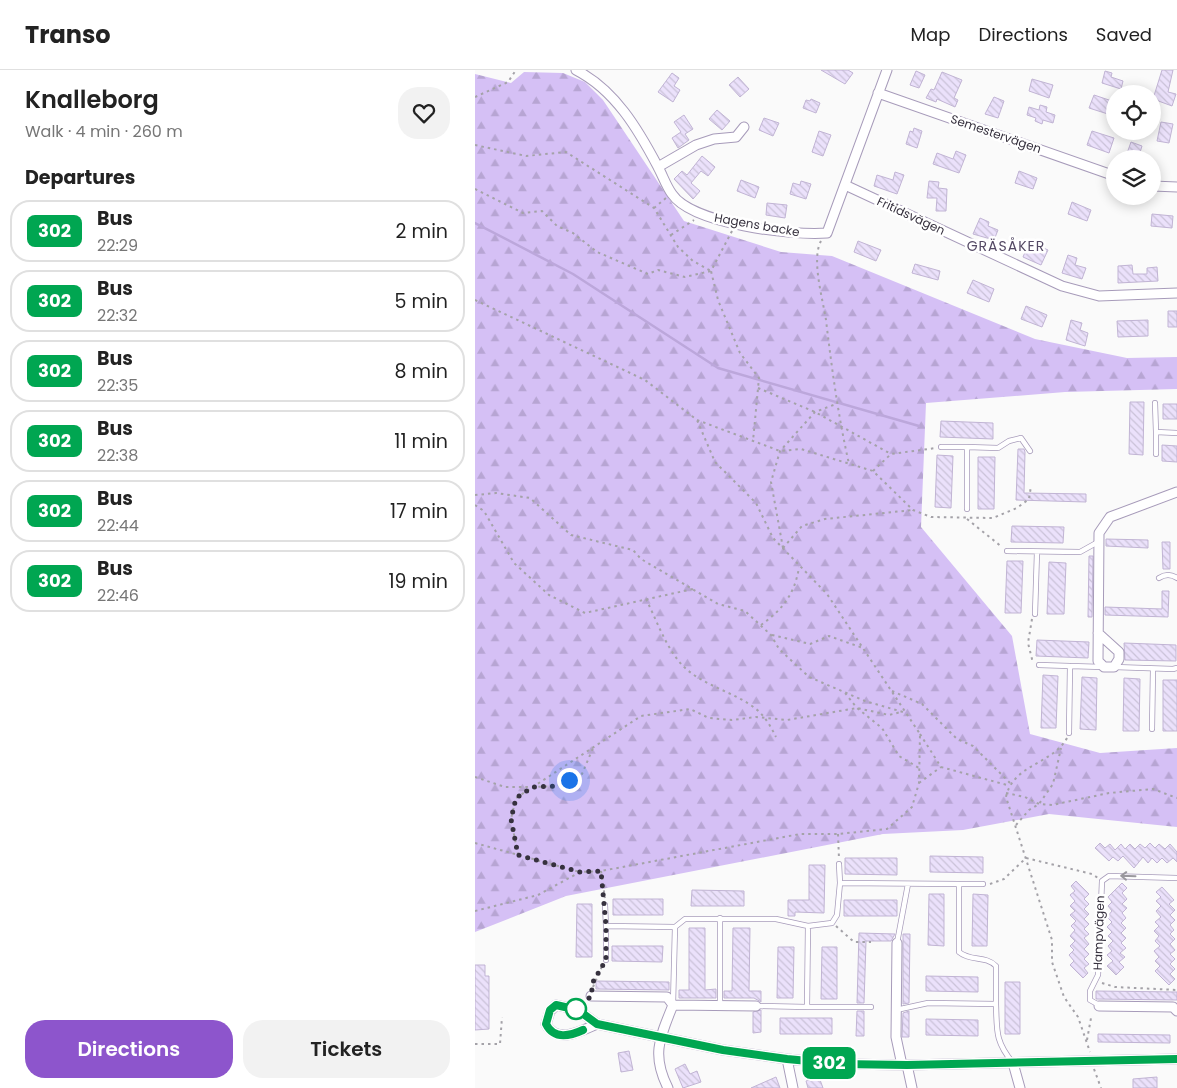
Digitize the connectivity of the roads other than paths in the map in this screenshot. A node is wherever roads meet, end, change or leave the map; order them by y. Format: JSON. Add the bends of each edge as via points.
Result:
{"nodes":[{"id":1,"x":576,"y":70,"type":"edge"},
{"id":2,"x":887,"y":70,"type":"edge"},
{"id":3,"x":878,"y":93,"type":"junction"},
{"id":4,"x":744,"y":127,"type":"dead end"},
{"id":5,"x":658,"y":167,"type":"junction"},
{"id":6,"x":1106,"y":173,"type":"edge"},
{"id":7,"x":845,"y":185,"type":"junction"},
{"id":8,"x":1161,"y":186,"type":"edge"},
{"id":9,"x":1177,"y":187,"type":"edge"},
{"id":10,"x":1177,"y":293,"type":"edge"},
{"id":11,"x":1155,"y":403,"type":"dead end"},
{"id":12,"x":1156,"y":432,"type":"junction"},
{"id":13,"x":1177,"y":432,"type":"edge"},
{"id":14,"x":941,"y":447,"type":"road end"},
{"id":15,"x":967,"y":448,"type":"junction"},
{"id":16,"x":1030,"y":451,"type":"dead end"},
{"id":17,"x":1156,"y":454,"type":"dead end"},
{"id":18,"x":1177,"y":492,"type":"edge"},
{"id":19,"x":967,"y":509,"type":"dead end"},
{"id":20,"x":1099,"y":541,"type":"junction"},
{"id":21,"x":1007,"y":551,"type":"road end"},
{"id":22,"x":1037,"y":552,"type":"junction"},
{"id":23,"x":1159,"y":578,"type":"dead end"},
{"id":24,"x":1177,"y":578,"type":"edge"},
{"id":25,"x":1035,"y":614,"type":"road end"},
{"id":26,"x":1098,"y":633,"type":"junction"},
{"id":27,"x":1039,"y":665,"type":"road end"},
{"id":28,"x":1070,"y":666,"type":"junction"},
{"id":29,"x":1104,"y":667,"type":"junction"},
{"id":30,"x":1114,"y":667,"type":"junction"},
{"id":31,"x":1177,"y":668,"type":"edge"},
{"id":32,"x":1153,"y":669,"type":"junction"},
{"id":33,"x":1151,"y":729,"type":"dead end"},
{"id":34,"x":1069,"y":733,"type":"road end"},
{"id":35,"x":839,"y":864,"type":"road end"},
{"id":36,"x":1177,"y":878,"type":"edge"},
{"id":37,"x":840,"y":883,"type":"junction"},
{"id":38,"x":908,"y":884,"type":"junction"},
{"id":39,"x":959,"y":884,"type":"junction"},
{"id":40,"x":983,"y":884,"type":"road end"},
{"id":41,"x":605,"y":905,"type":"road end"},
{"id":42,"x":720,"y":918,"type":"junction"},
{"id":43,"x":606,"y":926,"type":"junction"},
{"id":44,"x":808,"y":926,"type":"junction"},
{"id":45,"x":675,"y":927,"type":"junction"},
{"id":46,"x":897,"y":943,"type":"joint"},
{"id":47,"x":606,"y":960,"type":"road end"},
{"id":48,"x":591,"y":996,"type":"road end"},
{"id":49,"x":996,"y":1004,"type":"junction"},
{"id":50,"x":673,"y":1005,"type":"junction"},
{"id":51,"x":720,"y":1006,"type":"junction"},
{"id":52,"x":756,"y":1006,"type":"joint"},
{"id":53,"x":807,"y":1006,"type":"junction"},
{"id":54,"x":1099,"y":1006,"type":"joint"},
{"id":55,"x":871,"y":1007,"type":"dead end"},
{"id":56,"x":896,"y":1010,"type":"junction"},
{"id":57,"x":1177,"y":1011,"type":"edge"},
{"id":58,"x":597,"y":1024,"type":"junction"},
{"id":59,"x":660,"y":1036,"type":"junction"},
{"id":60,"x":787,"y":1059,"type":"junction"},
{"id":61,"x":1177,"y":1059,"type":"edge"},
{"id":62,"x":1013,"y":1062,"type":"junction"},
{"id":63,"x":905,"y":1065,"type":"junction"},
{"id":64,"x":668,"y":1088,"type":"edge"},
{"id":65,"x":793,"y":1088,"type":"edge"},
{"id":66,"x":912,"y":1088,"type":"edge"},
{"id":67,"x":1020,"y":1088,"type":"edge"}],
"edges":[{"from":1,"to":5,"type":"street","name":"Hagens backe","via":[[589,77],[623,110]]},
{"from":2,"to":3,"type":"street"},
{"from":3,"to":6,"type":"street","name":"Semestervägen"},
{"from":3,"to":7,"type":"street"},
{"from":4,"to":5,"type":"street","via":[[736,137],[696,145]]},
{"from":5,"to":7,"type":"street","name":"Hagens backe","via":[[671,194],[702,215],[782,232],[827,233]]},
{"from":7,"to":10,"type":"street","name":"Fritidsvägen","via":[[1062,286],[1099,296]]},
{"from":8,"to":9,"type":"street"},
{"from":11,"to":12,"type":"lane"},
{"from":12,"to":13,"type":"lane"},
{"from":12,"to":17,"type":"lane"},
{"from":14,"to":15,"type":"lane"},
{"from":15,"to":16,"type":"lane","via":[[998,448],[1021,438]]},
{"from":15,"to":19,"type":"lane"},
{"from":18,"to":20,"type":"street","via":[[1110,517],[1099,533]]},
{"from":20,"to":22,"type":"lane","via":[[1079,552]]},
{"from":20,"to":26,"type":"street"},
{"from":21,"to":22,"type":"lane"},
{"from":22,"to":25,"type":"lane"},
{"from":23,"to":24,"type":"lane","via":[[1172,575]]},
{"from":26,"to":29,"type":"street","via":[[1098,661]]},
{"from":26,"to":30,"type":"street","via":[[1119,652],[1119,660]]},
{"from":27,"to":28,"type":"lane"},
{"from":28,"to":29,"type":"lane"},
{"from":28,"to":34,"type":"lane"},
{"from":29,"to":30,"type":"street"},
{"from":30,"to":32,"type":"lane"},
{"from":31,"to":32,"type":"lane"},
{"from":32,"to":33,"type":"lane"},
{"from":35,"to":37,"type":"lane"},
{"from":36,"to":54,"type":"lane","name":"Hampvägen","one_way":true,"via":[[1109,876],[1101,881],[1098,975],[1090,990],[1090,1000]]},
{"from":37,"to":38,"type":"lane"},
{"from":37,"to":44,"type":"lane","via":[[837,915],[832,923]]},
{"from":38,"to":39,"type":"lane"},
{"from":38,"to":46,"type":"lane"},
{"from":39,"to":40,"type":"lane"},
{"from":39,"to":49,"type":"lane","via":[[959,952],[965,958],[989,959],[996,966]]},
{"from":41,"to":43,"type":"lane"},
{"from":42,"to":44,"type":"lane","via":[[776,919]]},
{"from":42,"to":45,"type":"lane","via":[[685,919]]},
{"from":42,"to":51,"type":"lane"},
{"from":43,"to":45,"type":"lane"},
{"from":43,"to":47,"type":"lane"},
{"from":44,"to":53,"type":"lane"},
{"from":45,"to":50,"type":"lane"},
{"from":46,"to":56,"type":"street"},
{"from":48,"to":50,"type":"street","via":[[667,997]]},
{"from":49,"to":56,"type":"lane","via":[[928,1003]]},
{"from":49,"to":62,"type":"lane","via":[[1000,1047]]},
{"from":50,"to":51,"type":"street"},
{"from":50,"to":59,"type":"street"},
{"from":51,"to":52,"type":"street"},
{"from":52,"to":53,"type":"lane"},
{"from":53,"to":55,"type":"lane"},
{"from":54,"to":57,"type":"street","name":"Hampvägen","via":[[1173,1007]]},
{"from":56,"to":63,"type":"street","via":[[896,1037]]},
{"from":58,"to":58,"type":"street","via":[[578,1010],[556,1005],[550,1010],[546,1024],[558,1035],[570,1036]]},
{"from":58,"to":59,"type":"street"},
{"from":59,"to":60,"type":"street","via":[[723,1050]]},
{"from":59,"to":64,"type":"street","via":[[657,1058],[660,1074]]},
{"from":60,"to":63,"type":"street"},
{"from":60,"to":65,"type":"street"},
{"from":61,"to":62,"type":"street"},
{"from":62,"to":63,"type":"street"},
{"from":62,"to":67,"type":"street"},
{"from":63,"to":66,"type":"street"}]}
